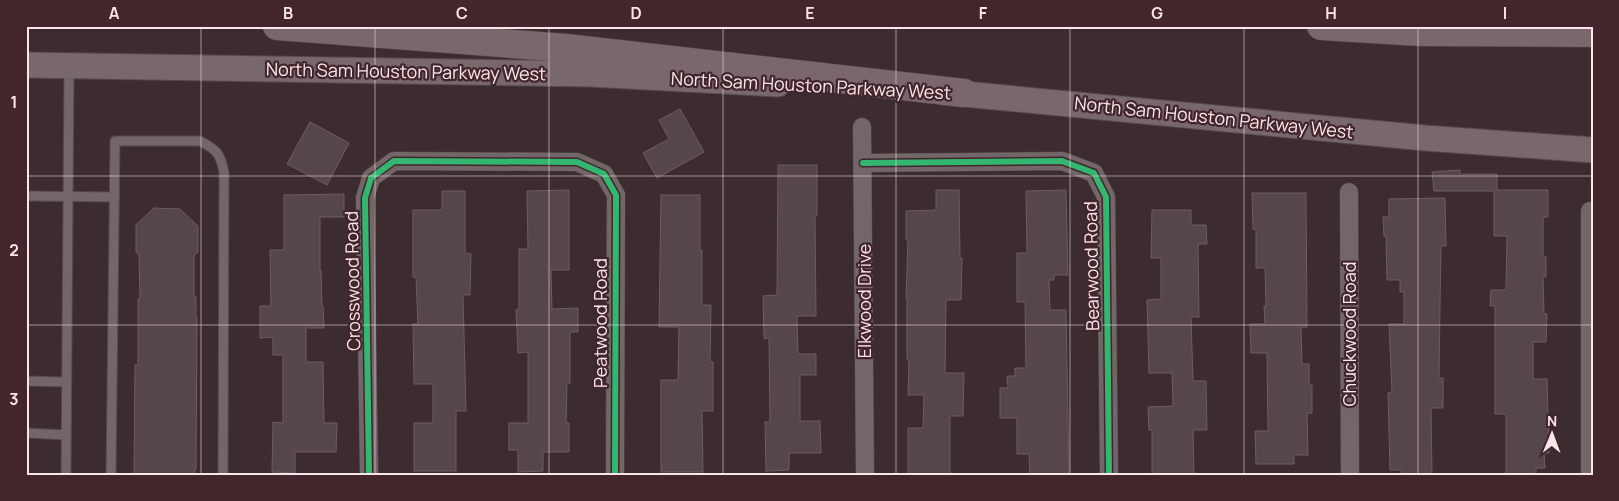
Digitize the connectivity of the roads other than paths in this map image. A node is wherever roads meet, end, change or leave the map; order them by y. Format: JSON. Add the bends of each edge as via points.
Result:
{"nodes":[{"id":1,"x":277,"y":26,"type":"edge"},
{"id":2,"x":1321,"y":26,"type":"edge"},
{"id":3,"x":1593,"y":33,"type":"edge"},
{"id":4,"x":26,"y":65,"type":"edge"},
{"id":5,"x":69,"y":65,"type":"junction"},
{"id":6,"x":964,"y":93,"type":"junction"},
{"id":7,"x":862,"y":127,"type":"dead end"},
{"id":8,"x":1593,"y":150,"type":"edge"},
{"id":9,"x":863,"y":163,"type":"junction"},
{"id":10,"x":604,"y":174,"type":"joint"},
{"id":11,"x":1349,"y":192,"type":"dead end"},
{"id":12,"x":26,"y":196,"type":"edge"},
{"id":13,"x":68,"y":196,"type":"junction"},
{"id":14,"x":114,"y":196,"type":"junction"},
{"id":15,"x":1590,"y":211,"type":"dead end"},
{"id":16,"x":1591,"y":291,"type":"edge"},
{"id":17,"x":26,"y":381,"type":"edge"},
{"id":18,"x":66,"y":382,"type":"junction"},
{"id":19,"x":26,"y":433,"type":"edge"},
{"id":20,"x":66,"y":435,"type":"junction"},
{"id":21,"x":66,"y":475,"type":"edge"},
{"id":22,"x":112,"y":475,"type":"edge"},
{"id":23,"x":223,"y":475,"type":"edge"},
{"id":24,"x":369,"y":475,"type":"edge"},
{"id":25,"x":615,"y":475,"type":"edge"},
{"id":26,"x":865,"y":475,"type":"edge"},
{"id":27,"x":1109,"y":475,"type":"edge"},
{"id":28,"x":1350,"y":475,"type":"edge"},
{"id":29,"x":1590,"y":475,"type":"edge"}],
"edges":[{"from":1,"to":6,"type":"highway","via":[[566,48]]},
{"from":2,"to":3,"type":"highway","via":[[1420,32]]},
{"from":4,"to":5,"type":"main road","name":"North Sam Houston Parkway West"},
{"from":5,"to":6,"type":"main road","name":"North Sam Houston Parkway West","via":[[590,74]]},
{"from":5,"to":13,"type":"lane"},
{"from":6,"to":8,"type":"main road","name":"North Sam Houston Parkway West","via":[[1425,138]]},
{"from":7,"to":9,"type":"street","name":"Elkwood Drive"},
{"from":9,"to":26,"type":"street","name":"Elkwood Drive"},
{"from":9,"to":27,"type":"street","name":"Bearwood Road","via":[[1062,161],[1094,173],[1106,197]]},
{"from":10,"to":24,"type":"street","name":"Crosswood Road","via":[[578,162],[394,162],[371,178],[365,198]]},
{"from":10,"to":25,"type":"street","name":"Peatwood Road","via":[[616,196]]},
{"from":11,"to":28,"type":"street","name":"Chuckwood Road"},
{"from":12,"to":13,"type":"lane"},
{"from":13,"to":14,"type":"lane"},
{"from":13,"to":18,"type":"lane"},
{"from":14,"to":22,"type":"lane"},
{"from":14,"to":23,"type":"lane","via":[[115,141],[200,141],[221,156],[224,172]]},
{"from":15,"to":16,"type":"street"},
{"from":16,"to":29,"type":"street"},
{"from":17,"to":18,"type":"lane"},
{"from":18,"to":20,"type":"lane"},
{"from":19,"to":20,"type":"lane"},
{"from":20,"to":21,"type":"lane"}]}
